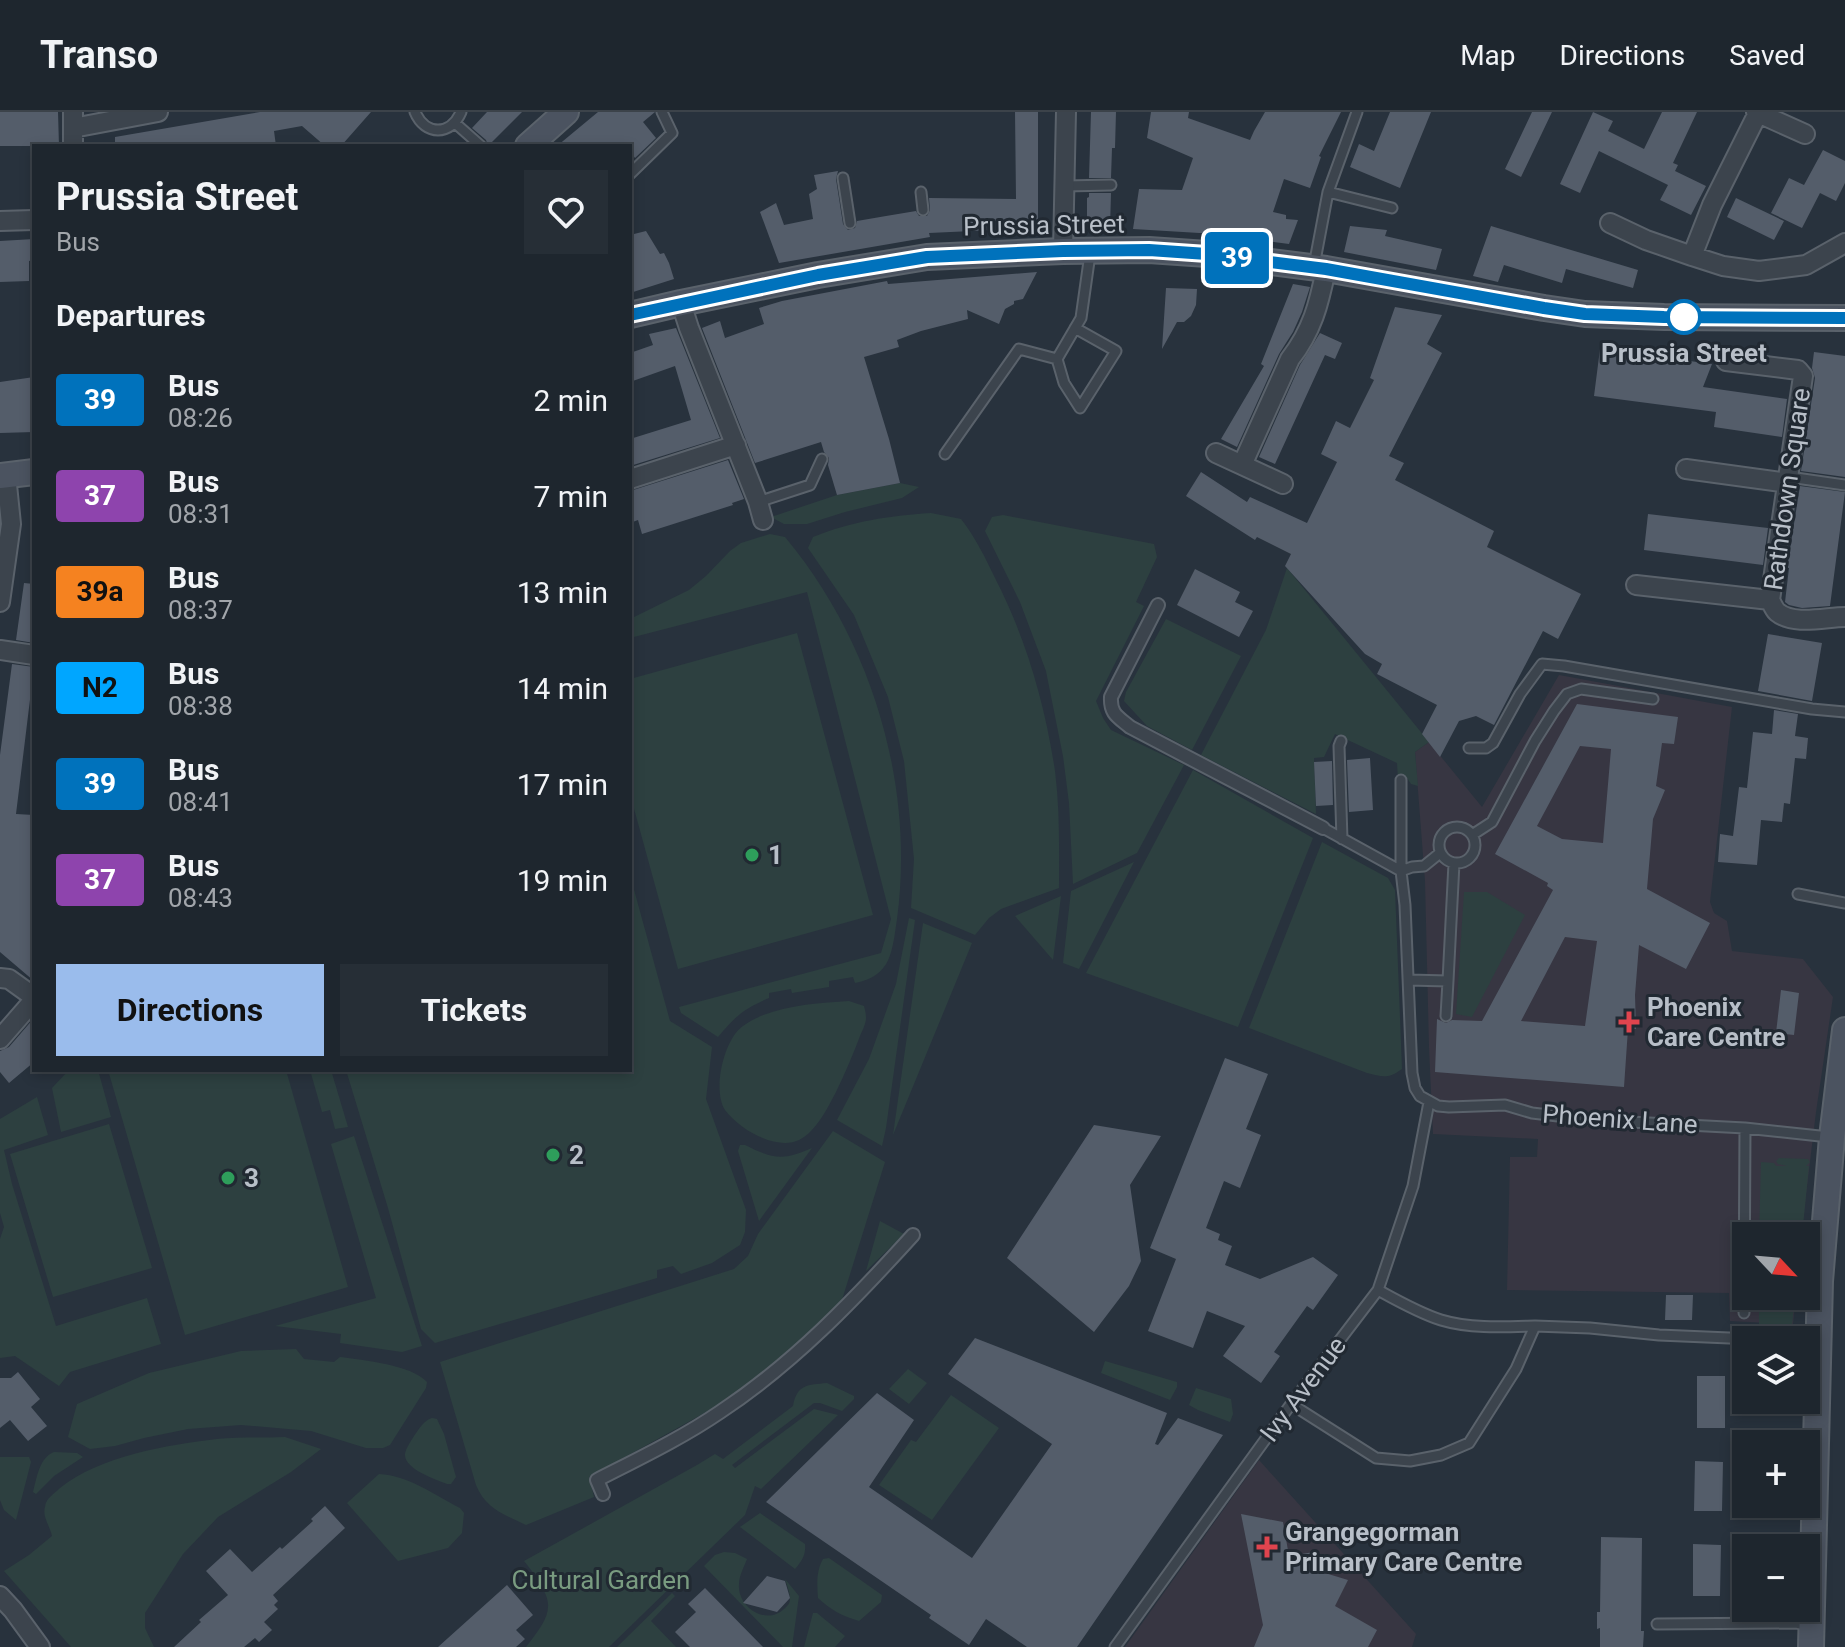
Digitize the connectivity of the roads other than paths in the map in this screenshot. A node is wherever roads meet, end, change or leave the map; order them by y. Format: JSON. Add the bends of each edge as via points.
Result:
{"nodes":[{"id":1,"x":158,"y":112,"type":"edge"},
{"id":2,"x":415,"y":112,"type":"edge"},
{"id":3,"x":461,"y":112,"type":"edge"},
{"id":4,"x":662,"y":112,"type":"edge"},
{"id":5,"x":1066,"y":112,"type":"edge"},
{"id":6,"x":1357,"y":112,"type":"edge"},
{"id":7,"x":1757,"y":113,"type":"edge"},
{"id":8,"x":560,"y":114,"type":"edge"},
{"id":9,"x":455,"y":123,"type":"junction"},
{"id":10,"x":73,"y":129,"type":"edge"},
{"id":11,"x":1805,"y":134,"type":"dead end"},
{"id":12,"x":479,"y":144,"type":"edge"},
{"id":13,"x":530,"y":144,"type":"edge"},
{"id":14,"x":632,"y":172,"type":"edge"},
{"id":15,"x":843,"y":178,"type":"dead end"},
{"id":16,"x":1111,"y":185,"type":"dead end"},
{"id":17,"x":1065,"y":186,"type":"junction"},
{"id":18,"x":921,"y":192,"type":"dead end"},
{"id":19,"x":1328,"y":192,"type":"junction"},
{"id":20,"x":1392,"y":208,"type":"dead end"},
{"id":21,"x":923,"y":210,"type":"dead end"},
{"id":22,"x":32,"y":220,"type":"edge"},
{"id":23,"x":0,"y":221,"type":"edge"},
{"id":24,"x":850,"y":223,"type":"dead end"},
{"id":25,"x":1610,"y":223,"type":"dead end"},
{"id":26,"x":1845,"y":243,"type":"edge"},
{"id":27,"x":1063,"y":251,"type":"junction"},
{"id":28,"x":1090,"y":251,"type":"junction"},
{"id":29,"x":1692,"y":256,"type":"junction"},
{"id":30,"x":1320,"y":268,"type":"junction"},
{"id":31,"x":681,"y":303,"type":"junction"},
{"id":32,"x":632,"y":315,"type":"edge"},
{"id":33,"x":1845,"y":318,"type":"edge"},
{"id":34,"x":1075,"y":328,"type":"junction"},
{"id":35,"x":1057,"y":359,"type":"junction"},
{"id":36,"x":1726,"y":361,"type":"dead end"},
{"id":37,"x":736,"y":445,"type":"junction"},
{"id":38,"x":1216,"y":453,"type":"dead end"},
{"id":39,"x":945,"y":454,"type":"dead end"},
{"id":40,"x":822,"y":459,"type":"dead end"},
{"id":41,"x":1242,"y":465,"type":"junction"},
{"id":42,"x":1686,"y":469,"type":"dead end"},
{"id":43,"x":32,"y":472,"type":"edge"},
{"id":44,"x":3,"y":475,"type":"edge"},
{"id":45,"x":632,"y":478,"type":"edge"},
{"id":46,"x":1788,"y":480,"type":"junction"},
{"id":47,"x":1283,"y":484,"type":"dead end"},
{"id":48,"x":1845,"y":485,"type":"edge"},
{"id":49,"x":760,"y":511,"type":"joint"},
{"id":50,"x":1636,"y":585,"type":"dead end"},
{"id":51,"x":1770,"y":600,"type":"junction"},
{"id":52,"x":0,"y":602,"type":"edge"},
{"id":53,"x":1158,"y":605,"type":"dead end"},
{"id":54,"x":1845,"y":617,"type":"edge"},
{"id":55,"x":0,"y":650,"type":"edge"},
{"id":56,"x":32,"y":655,"type":"edge"},
{"id":57,"x":1653,"y":699,"type":"dead end"},
{"id":58,"x":1845,"y":712,"type":"edge"},
{"id":59,"x":1341,"y":741,"type":"dead end"},
{"id":60,"x":1469,"y":748,"type":"dead end"},
{"id":61,"x":1401,"y":780,"type":"dead end"},
{"id":62,"x":1323,"y":828,"type":"joint"},
{"id":63,"x":1472,"y":835,"type":"junction"},
{"id":64,"x":1342,"y":839,"type":"junction"},
{"id":65,"x":1440,"y":853,"type":"junction"},
{"id":66,"x":1454,"y":863,"type":"junction"},
{"id":67,"x":1401,"y":871,"type":"junction"},
{"id":68,"x":1798,"y":894,"type":"dead end"},
{"id":69,"x":1845,"y":903,"type":"edge"},
{"id":70,"x":0,"y":978,"type":"edge"},
{"id":71,"x":1409,"y":980,"type":"junction"},
{"id":72,"x":1448,"y":981,"type":"junction"},
{"id":73,"x":32,"y":997,"type":"edge"},
{"id":74,"x":32,"y":1001,"type":"edge"},
{"id":75,"x":1446,"y":1016,"type":"dead end"},
{"id":76,"x":1845,"y":1037,"type":"edge"},
{"id":77,"x":0,"y":1039,"type":"edge"},
{"id":78,"x":1429,"y":1102,"type":"junction"},
{"id":79,"x":1745,"y":1128,"type":"junction"},
{"id":80,"x":1832,"y":1137,"type":"junction"},
{"id":81,"x":913,"y":1235,"type":"dead end"},
{"id":82,"x":1378,"y":1290,"type":"junction"},
{"id":83,"x":1744,"y":1313,"type":"dead end"},
{"id":84,"x":1535,"y":1326,"type":"junction"},
{"id":85,"x":1809,"y":1326,"type":"edge"},
{"id":86,"x":1732,"y":1338,"type":"edge"},
{"id":87,"x":1291,"y":1404,"type":"junction"},
{"id":88,"x":1807,"y":1414,"type":"edge"},
{"id":89,"x":603,"y":1494,"type":"dead end"},
{"id":90,"x":0,"y":1596,"type":"edge"},
{"id":91,"x":1657,"y":1624,"type":"dead end"},
{"id":92,"x":1811,"y":1637,"type":"edge"},
{"id":93,"x":40,"y":1647,"type":"edge"},
{"id":94,"x":1115,"y":1647,"type":"edge"}],
"edges":[{"from":1,"to":10,"type":"street"},
{"from":2,"to":9,"type":"lane","via":[[434,130]]},
{"from":3,"to":9,"type":"lane"},
{"from":4,"to":14,"type":"lane","via":[[672,133]]},
{"from":5,"to":17,"type":"street"},
{"from":6,"to":19,"type":"lane"},
{"from":7,"to":11,"type":"street"},
{"from":7,"to":29,"type":"street"},
{"from":8,"to":13,"type":"main road"},
{"from":9,"to":12,"type":"lane"},
{"from":15,"to":24,"type":"lane"},
{"from":16,"to":17,"type":"lane"},
{"from":17,"to":27,"type":"street"},
{"from":18,"to":21,"type":"lane"},
{"from":19,"to":20,"type":"lane"},
{"from":19,"to":30,"type":"lane"},
{"from":22,"to":23,"type":"street"},
{"from":25,"to":29,"type":"street"},
{"from":26,"to":29,"type":"street","via":[[1806,265],[1759,271]]},
{"from":27,"to":28,"type":"main road","name":"Prussia Street"},
{"from":27,"to":31,"type":"main road","name":"Prussia Street","via":[[926,252]]},
{"from":28,"to":30,"type":"main road","name":"Prussia Street","via":[[1207,254]]},
{"from":28,"to":34,"type":"lane"},
{"from":30,"to":33,"type":"main road","name":"Prussia Street","via":[[1585,314]]},
{"from":30,"to":41,"type":"street","via":[[1313,323],[1290,359]]},
{"from":31,"to":32,"type":"main road","name":"Prussia Street"},
{"from":31,"to":37,"type":"street"},
{"from":34,"to":35,"type":"lane"},
{"from":34,"to":35,"type":"lane","via":[[1116,351],[1080,408]]},
{"from":35,"to":39,"type":"lane","via":[[1019,349]]},
{"from":36,"to":46,"type":"street","name":"Rathdown Square","via":[[1802,372]]},
{"from":37,"to":45,"type":"street"},
{"from":37,"to":49,"type":"street"},
{"from":38,"to":41,"type":"street"},
{"from":40,"to":49,"type":"lane","via":[[810,485]]},
{"from":41,"to":47,"type":"street"},
{"from":42,"to":46,"type":"street"},
{"from":43,"to":44,"type":"main road"},
{"from":44,"to":52,"type":"street","via":[[11,524]]},
{"from":46,"to":48,"type":"lane"},
{"from":46,"to":51,"type":"street","name":"Rathdown Square"},
{"from":50,"to":51,"type":"street"},
{"from":51,"to":54,"type":"street","name":"Rathdown Square","via":[[1777,612],[1796,619]]},
{"from":53,"to":62,"type":"street","via":[[1110,707],[1130,727]]},
{"from":55,"to":56,"type":"street"},
{"from":57,"to":63,"type":"lane","via":[[1581,689],[1567,694],[1492,822]]},
{"from":58,"to":60,"type":"lane","via":[[1542,664],[1493,743]]},
{"from":59,"to":64,"type":"lane"},
{"from":61,"to":67,"type":"lane"},
{"from":62,"to":64,"type":"lane"},
{"from":63,"to":65,"type":"lane","via":[[1451,828],[1442,835]]},
{"from":63,"to":66,"type":"lane","via":[[1471,857]]},
{"from":64,"to":67,"type":"lane"},
{"from":65,"to":66,"type":"lane"},
{"from":65,"to":67,"type":"lane","via":[[1424,866]]},
{"from":66,"to":72,"type":"lane"},
{"from":67,"to":71,"type":"lane"},
{"from":68,"to":69,"type":"lane"},
{"from":70,"to":73,"type":"street"},
{"from":71,"to":72,"type":"lane"},
{"from":71,"to":78,"type":"lane","via":[[1415,1088]]},
{"from":72,"to":75,"type":"lane"},
{"from":74,"to":77,"type":"street"},
{"from":76,"to":80,"type":"main road"},
{"from":78,"to":79,"type":"lane","name":"Phoenix Lane","via":[[1449,1107],[1505,1105],[1592,1120]]},
{"from":78,"to":82,"type":"lane","name":"Ivy Avenue","via":[[1413,1186]]},
{"from":79,"to":80,"type":"lane","name":"Phoenix Lane"},
{"from":79,"to":83,"type":"lane"},
{"from":80,"to":85,"type":"main road","via":[[1820,1281]]},
{"from":81,"to":89,"type":"street","via":[[824,1337],[702,1429],[597,1480]]},
{"from":82,"to":84,"type":"lane","via":[[1441,1320],[1489,1328]]},
{"from":82,"to":87,"type":"lane","name":"Ivy Avenue"},
{"from":84,"to":86,"type":"lane"},
{"from":84,"to":87,"type":"lane","via":[[1516,1369],[1469,1443],[1441,1455],[1410,1461],[1376,1458]]},
{"from":87,"to":94,"type":"lane","name":"Ivy Avenue"},
{"from":88,"to":92,"type":"main road"},
{"from":90,"to":93,"type":"street"},
{"from":91,"to":92,"type":"lane","via":[[1796,1623]]}]}
